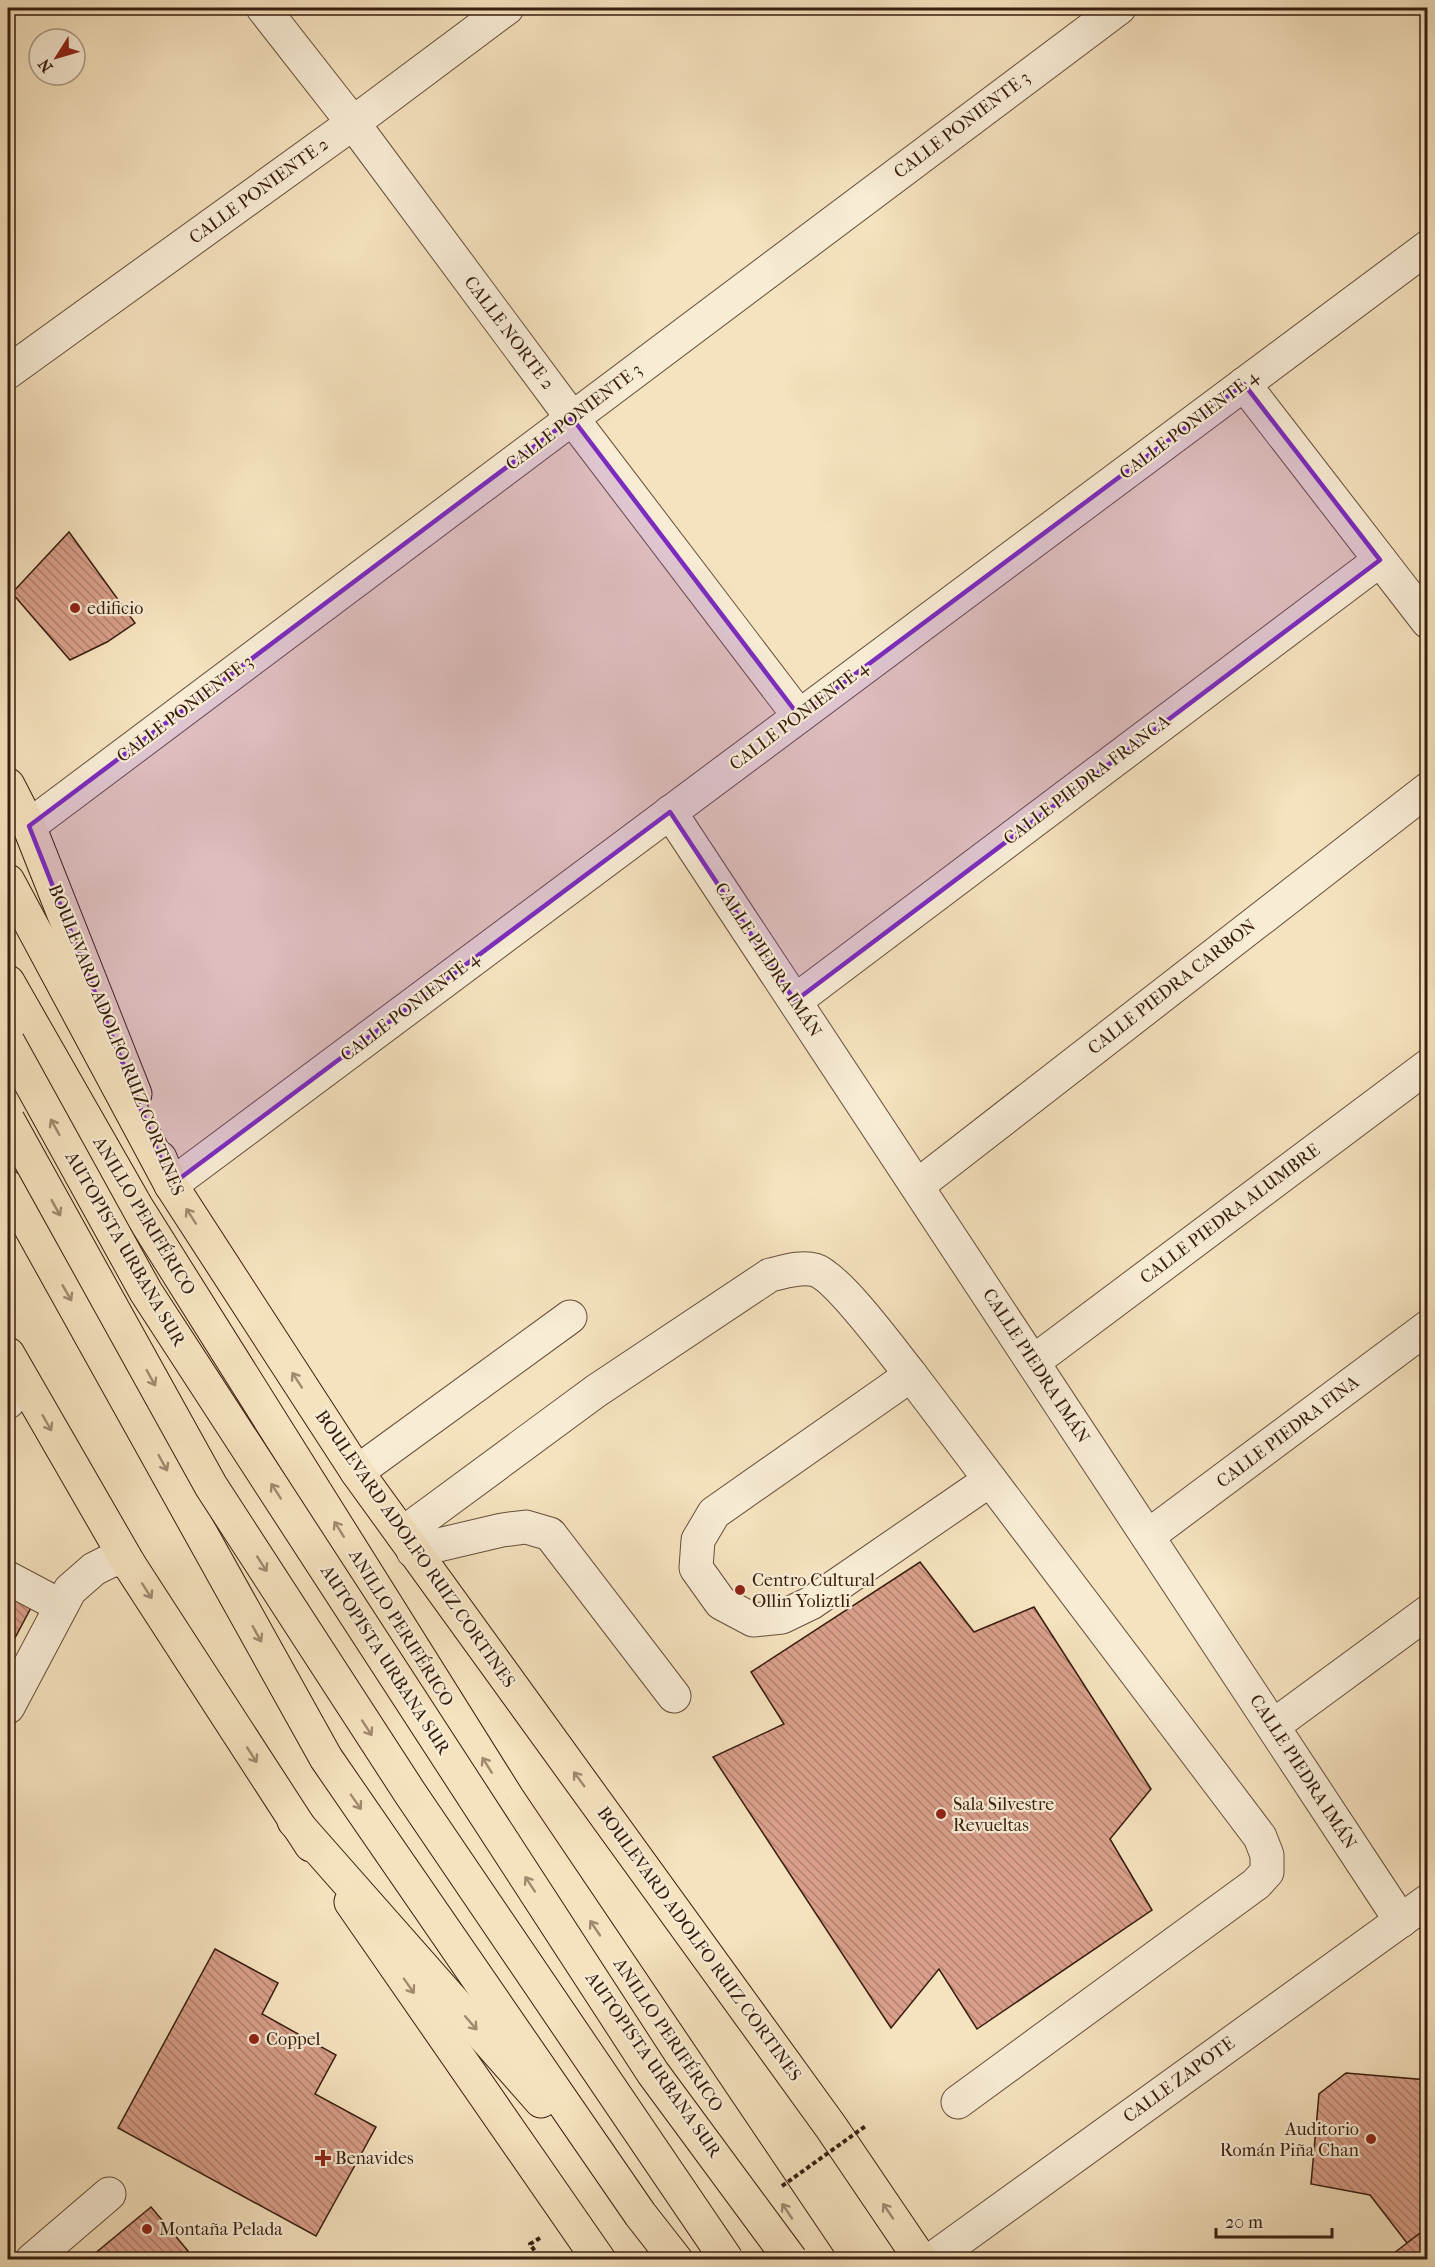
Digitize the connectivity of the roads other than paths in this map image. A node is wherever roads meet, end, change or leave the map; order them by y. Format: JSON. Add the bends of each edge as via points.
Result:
{"nodes":[{"id":1,"x":263,"y":8,"type":"edge"},
{"id":2,"x":507,"y":8,"type":"edge"},
{"id":3,"x":1119,"y":8,"type":"edge"},
{"id":4,"x":353,"y":123,"type":"junction"},
{"id":5,"x":1428,"y":247,"type":"edge"},
{"id":6,"x":8,"y":372,"type":"edge"},
{"id":7,"x":1244,"y":384,"type":"junction"},
{"id":8,"x":572,"y":418,"type":"junction"},
{"id":9,"x":1380,"y":560,"type":"junction"},
{"id":10,"x":1428,"y":622,"type":"edge"},
{"id":11,"x":800,"y":716,"type":"junction"},
{"id":12,"x":8,"y":784,"type":"edge"},
{"id":13,"x":1428,"y":789,"type":"edge"},
{"id":14,"x":670,"y":812,"type":"junction"},
{"id":15,"x":29,"y":826,"type":"junction"},
{"id":16,"x":8,"y":881,"type":"edge"},
{"id":17,"x":8,"y":897,"type":"edge"},
{"id":18,"x":8,"y":982,"type":"edge"},
{"id":19,"x":795,"y":1001,"type":"junction"},
{"id":20,"x":8,"y":1042,"type":"edge"},
{"id":21,"x":1428,"y":1066,"type":"edge"},
{"id":22,"x":8,"y":1120,"type":"edge"},
{"id":23,"x":171,"y":1185,"type":"junction"},
{"id":24,"x":917,"y":1186,"type":"junction"},
{"id":25,"x":8,"y":1187,"type":"edge"},
{"id":26,"x":136,"y":1206,"type":"junction"},
{"id":27,"x":570,"y":1317,"type":"dead end"},
{"id":28,"x":1428,"y":1327,"type":"edge"},
{"id":29,"x":1033,"y":1362,"type":"junction"},
{"id":30,"x":911,"y":1375,"type":"junction"},
{"id":31,"x":11,"y":1377,"type":"edge"},
{"id":32,"x":357,"y":1472,"type":"junction"},
{"id":33,"x":990,"y":1480,"type":"junction"},
{"id":34,"x":1148,"y":1536,"type":"junction"},
{"id":35,"x":408,"y":1542,"type":"junction"},
{"id":36,"x":129,"y":1564,"type":"junction"},
{"id":37,"x":8,"y":1578,"type":"edge"},
{"id":38,"x":59,"y":1611,"type":"junction"},
{"id":39,"x":1428,"y":1612,"type":"edge"},
{"id":40,"x":8,"y":1678,"type":"edge"},
{"id":41,"x":674,"y":1696,"type":"dead end"},
{"id":42,"x":8,"y":1707,"type":"edge"},
{"id":43,"x":1273,"y":1726,"type":"junction"},
{"id":44,"x":294,"y":1821,"type":"junction"},
{"id":45,"x":1428,"y":1901,"type":"edge"},
{"id":46,"x":1401,"y":1921,"type":"junction"},
{"id":47,"x":958,"y":2102,"type":"dead end"},
{"id":48,"x":109,"y":2194,"type":"dead end"},
{"id":49,"x":640,"y":2214,"type":"junction"},
{"id":50,"x":32,"y":2259,"type":"edge"},
{"id":51,"x":599,"y":2259,"type":"edge"},
{"id":52,"x":676,"y":2259,"type":"edge"},
{"id":53,"x":727,"y":2259,"type":"edge"},
{"id":54,"x":791,"y":2259,"type":"edge"},
{"id":55,"x":819,"y":2259,"type":"edge"},
{"id":56,"x":921,"y":2259,"type":"edge"},
{"id":57,"x":931,"y":2259,"type":"edge"}],
"edges":[{"from":1,"to":4,"type":"street","name":"CALLE NORTE 2"},
{"from":2,"to":4,"type":"street","name":"CALLE PONIENTE 2"},
{"from":3,"to":8,"type":"street","name":"CALLE PONIENTE 3"},
{"from":4,"to":6,"type":"street","name":"CALLE PONIENTE 2"},
{"from":4,"to":8,"type":"street","name":"CALLE NORTE 2"},
{"from":5,"to":7,"type":"street","name":"CALLE PONIENTE 4"},
{"from":7,"to":9,"type":"street"},
{"from":7,"to":11,"type":"street","name":"CALLE PONIENTE 4"},
{"from":8,"to":11,"type":"street","name":"CALLE NORTE 2"},
{"from":8,"to":15,"type":"street","name":"CALLE PONIENTE 3"},
{"from":9,"to":10,"type":"street"},
{"from":9,"to":19,"type":"street","name":"CALLE PIEDRA FRANCA"},
{"from":11,"to":14,"type":"street","name":"CALLE PONIENTE 4"},
{"from":12,"to":15,"type":"main road","name":"BOULEVARD ADOLFO RUIZ CORTINES"},
{"from":13,"to":24,"type":"street","name":"CALLE PIEDRA CARBON"},
{"from":14,"to":19,"type":"street","name":"CALLE PIEDRA IMÁN"},
{"from":14,"to":23,"type":"street","name":"CALLE PONIENTE 4"},
{"from":15,"to":23,"type":"main road","name":"BOULEVARD ADOLFO RUIZ CORTINES"},
{"from":16,"to":23,"type":"main road"},
{"from":17,"to":26,"type":"main road"},
{"from":18,"to":26,"type":"main road","name":"ANILLO PERIFÉRICO"},
{"from":19,"to":24,"type":"street","name":"CALLE PIEDRA IMÁN"},
{"from":54,"to":20,"type":"main road","name":"AUTOPISTA URBANA SUR","one_way":true,"bridge":true,"via":[[653,2073],[146,1292]]},
{"from":21,"to":29,"type":"street","name":"CALLE PIEDRA ALUMBRE"},
{"from":22,"to":53,"type":"main road","one_way":true,"bridge":true,"via":[[211,1486],[410,1793]]},
{"from":32,"to":23,"type":"main road","name":"BOULEVARD ADOLFO RUIZ CORTINES","one_way":true},
{"from":24,"to":29,"type":"street","name":"CALLE PIEDRA IMÁN"},
{"from":25,"to":49,"type":"main road","one_way":true,"via":[[326,1758]]},
{"from":55,"to":26,"type":"main road","name":"ANILLO PERIFÉRICO","one_way":true,"via":[[508,1799]]},
{"from":27,"to":32,"type":"street"},
{"from":28,"to":34,"type":"street","name":"CALLE PIEDRA FINA"},
{"from":29,"to":34,"type":"street","name":"CALLE PIEDRA IMÁN"},
{"from":30,"to":33,"type":"street"},
{"from":30,"to":33,"type":"street","via":[[714,1513],[698,1540],[696,1568],[721,1603],[753,1620],[782,1617],[811,1603]]},
{"from":30,"to":35,"type":"street","via":[[834,1283],[816,1270],[770,1275],[596,1391]]},
{"from":31,"to":36,"type":"main road","one_way":true},
{"from":32,"to":35,"type":"main road","name":"BOULEVARD ADOLFO RUIZ CORTINES"},
{"from":33,"to":47,"type":"street","via":[[1260,1836],[1267,1855],[1267,1872],[1256,1884]]},
{"from":34,"to":43,"type":"street","name":"CALLE PIEDRA IMÁN"},
{"from":35,"to":41,"type":"street","via":[[526,1527],[550,1534]]},
{"from":56,"to":35,"type":"main road","name":"BOULEVARD ADOLFO RUIZ CORTINES","one_way":true,"via":[[831,2127]]},
{"from":36,"to":38,"type":"street","via":[[116,1558],[94,1569],[70,1590]]},
{"from":36,"to":44,"type":"main road","one_way":true},
{"from":37,"to":38,"type":"street"},
{"from":38,"to":40,"type":"street","via":[[36,1625]]},
{"from":38,"to":42,"type":"street"},
{"from":39,"to":43,"type":"street"},
{"from":43,"to":46,"type":"street","name":"CALLE PIEDRA IMÁN"},
{"from":44,"to":49,"type":"main road","one_way":true},
{"from":44,"to":51,"type":"main road","one_way":true},
{"from":45,"to":46,"type":"street","name":"CALLE ZAPOTE"},
{"from":46,"to":57,"type":"street","name":"CALLE ZAPOTE"},
{"from":48,"to":50,"type":"street"},
{"from":49,"to":52,"type":"main road"}]}
